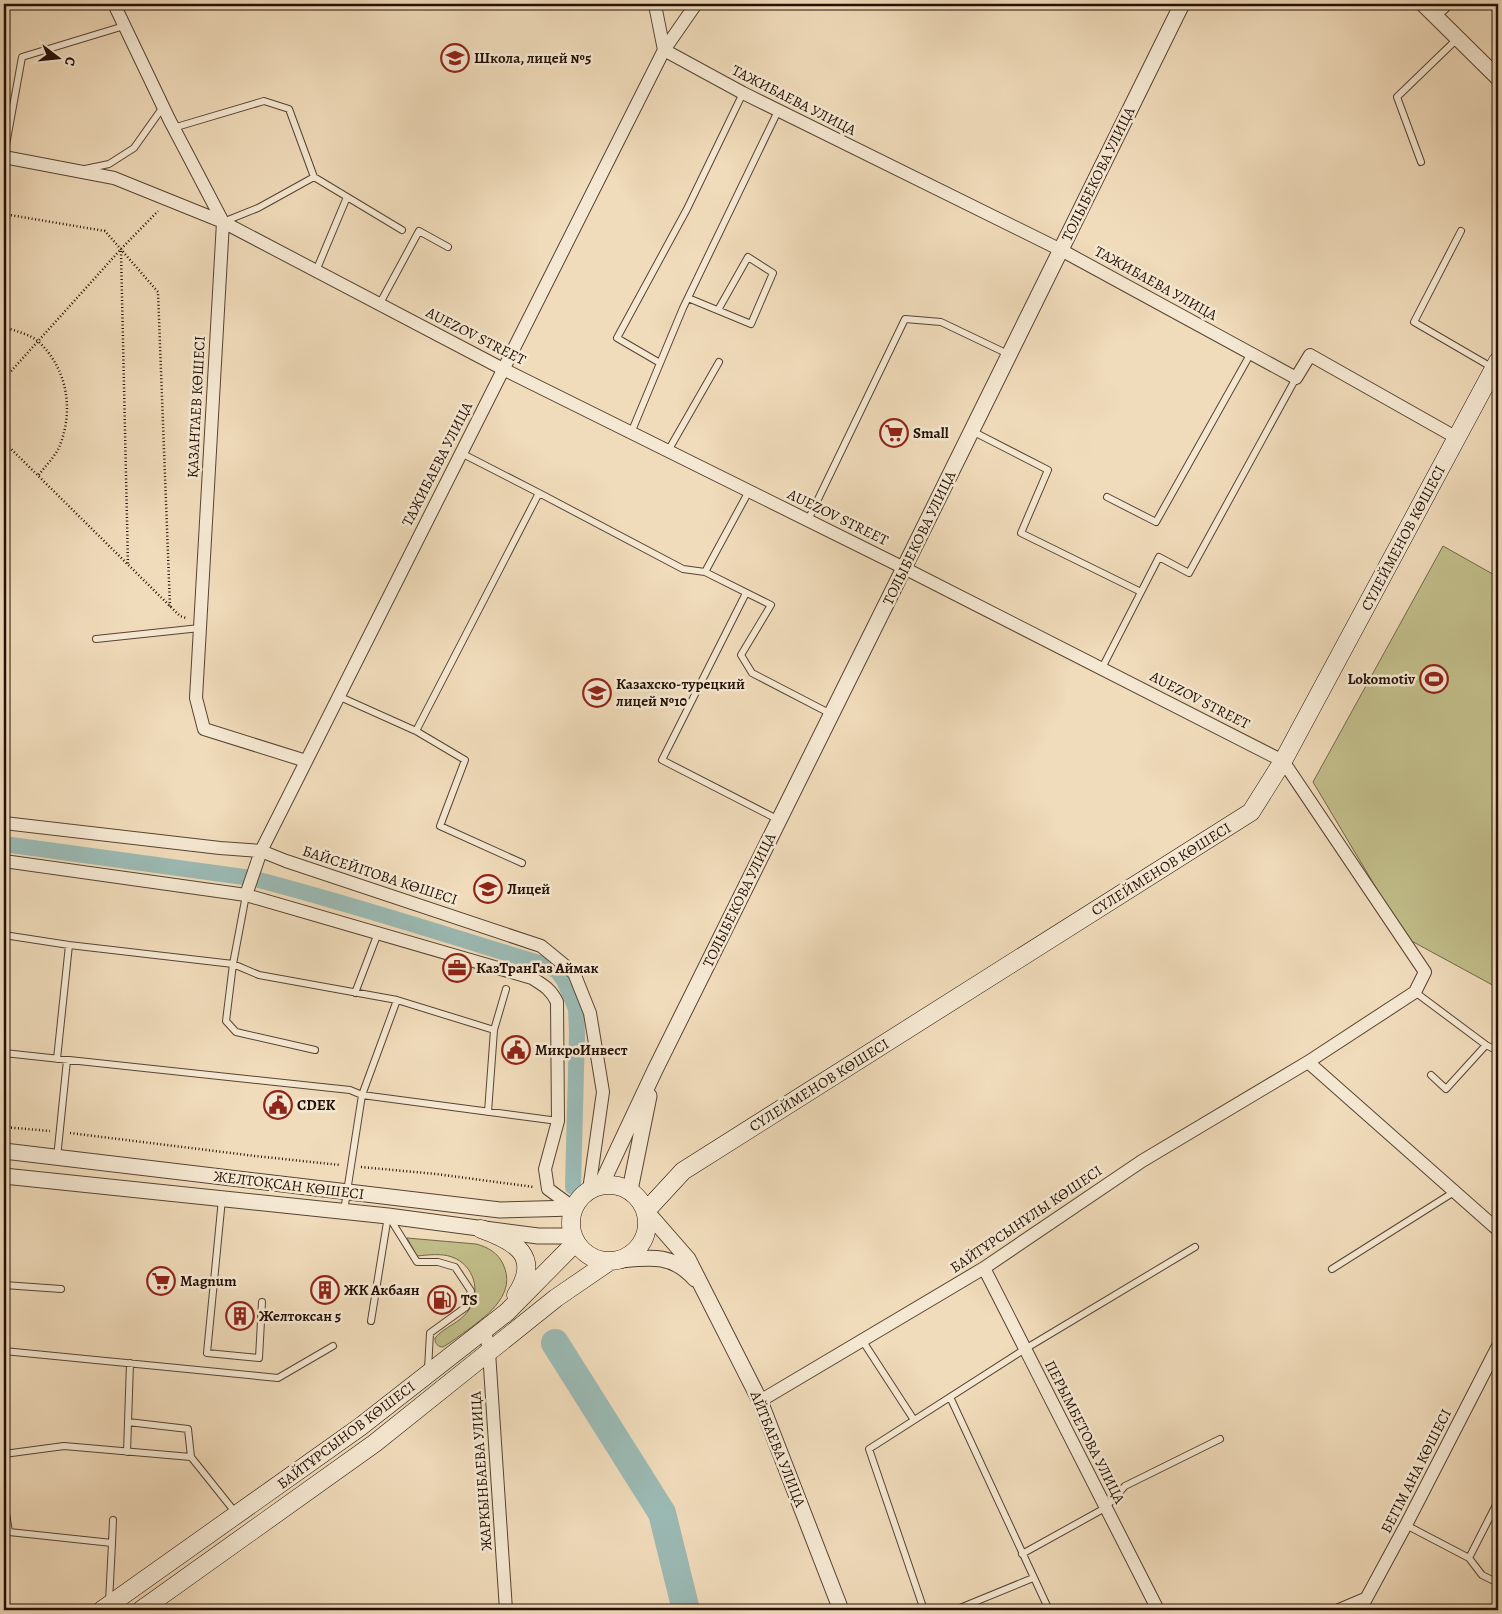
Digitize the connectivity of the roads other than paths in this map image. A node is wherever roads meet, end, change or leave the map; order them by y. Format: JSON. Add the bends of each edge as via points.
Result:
{"nodes":[{"id":1,"x":114,"y":4,"type":"edge"},
{"id":2,"x":657,"y":4,"type":"edge"},
{"id":3,"x":696,"y":4,"type":"edge"},
{"id":4,"x":1182,"y":4,"type":"edge"},
{"id":5,"x":1423,"y":4,"type":"edge"},
{"id":6,"x":1450,"y":4,"type":"edge"},
{"id":7,"x":1437,"y":18,"type":"junction"},
{"id":8,"x":124,"y":26,"type":"junction"},
{"id":9,"x":1458,"y":38,"type":"junction"},
{"id":10,"x":664,"y":50,"type":"junction"},
{"id":11,"x":1498,"y":78,"type":"edge"},
{"id":12,"x":743,"y":94,"type":"junction"},
{"id":13,"x":163,"y":108,"type":"junction"},
{"id":14,"x":778,"y":111,"type":"junction"},
{"id":15,"x":173,"y":128,"type":"junction"},
{"id":16,"x":4,"y":157,"type":"edge"},
{"id":17,"x":1421,"y":162,"type":"dead end"},
{"id":18,"x":76,"y":171,"type":"junction"},
{"id":19,"x":314,"y":178,"type":"junction"},
{"id":20,"x":347,"y":197,"type":"junction"},
{"id":21,"x":223,"y":222,"type":"junction"},
{"id":22,"x":402,"y":230,"type":"dead end"},
{"id":23,"x":1461,"y":231,"type":"dead end"},
{"id":24,"x":448,"y":247,"type":"dead end"},
{"id":25,"x":1061,"y":250,"type":"junction"},
{"id":26,"x":316,"y":271,"type":"junction"},
{"id":27,"x":688,"y":298,"type":"junction"},
{"id":28,"x":380,"y":304,"type":"junction"},
{"id":29,"x":718,"y":310,"type":"junction"},
{"id":30,"x":1250,"y":353,"type":"junction"},
{"id":31,"x":1009,"y":355,"type":"junction"},
{"id":32,"x":720,"y":362,"type":"dead end"},
{"id":33,"x":660,"y":363,"type":"junction"},
{"id":34,"x":1496,"y":365,"type":"edge"},
{"id":35,"x":503,"y":369,"type":"junction"},
{"id":36,"x":1296,"y":378,"type":"junction"},
{"id":37,"x":972,"y":431,"type":"junction"},
{"id":38,"x":631,"y":432,"type":"junction"},
{"id":39,"x":1457,"y":438,"type":"junction"},
{"id":40,"x":668,"y":451,"type":"junction"},
{"id":41,"x":461,"y":452,"type":"junction"},
{"id":42,"x":750,"y":491,"type":"junction"},
{"id":43,"x":539,"y":492,"type":"junction"},
{"id":44,"x":1108,"y":497,"type":"dead end"},
{"id":45,"x":808,"y":520,"type":"junction"},
{"id":46,"x":904,"y":568,"type":"junction"},
{"id":47,"x":705,"y":572,"type":"junction"},
{"id":48,"x":1141,"y":592,"type":"junction"},
{"id":49,"x":746,"y":593,"type":"junction"},
{"id":50,"x":200,"y":625,"type":"junction"},
{"id":51,"x":96,"y":640,"type":"dead end"},
{"id":52,"x":1102,"y":668,"type":"junction"},
{"id":53,"x":338,"y":696,"type":"junction"},
{"id":54,"x":832,"y":714,"type":"junction"},
{"id":55,"x":416,"y":731,"type":"junction"},
{"id":56,"x":306,"y":761,"type":"junction"},
{"id":57,"x":1284,"y":761,"type":"junction"},
{"id":58,"x":779,"y":820,"type":"junction"},
{"id":59,"x":4,"y":824,"type":"edge"},
{"id":60,"x":261,"y":850,"type":"junction"},
{"id":61,"x":4,"y":861,"type":"edge"},
{"id":62,"x":522,"y":863,"type":"dead end"},
{"id":63,"x":246,"y":895,"type":"junction"},
{"id":64,"x":378,"y":933,"type":"junction"},
{"id":65,"x":4,"y":935,"type":"edge"},
{"id":66,"x":69,"y":944,"type":"junction"},
{"id":67,"x":233,"y":964,"type":"junction"},
{"id":68,"x":506,"y":989,"type":"dead end"},
{"id":69,"x":355,"y":992,"type":"junction"},
{"id":70,"x":1415,"y":992,"type":"junction"},
{"id":71,"x":397,"y":1000,"type":"junction"},
{"id":72,"x":494,"y":1030,"type":"junction"},
{"id":73,"x":1486,"y":1045,"type":"junction"},
{"id":74,"x":315,"y":1050,"type":"dead end"},
{"id":75,"x":1498,"y":1051,"type":"edge"},
{"id":76,"x":4,"y":1053,"type":"edge"},
{"id":77,"x":57,"y":1059,"type":"junction"},
{"id":78,"x":67,"y":1060,"type":"junction"},
{"id":79,"x":1308,"y":1062,"type":"junction"},
{"id":80,"x":655,"y":1070,"type":"junction"},
{"id":81,"x":1431,"y":1075,"type":"dead end"},
{"id":82,"x":362,"y":1095,"type":"junction"},
{"id":83,"x":488,"y":1112,"type":"junction"},
{"id":84,"x":558,"y":1122,"type":"junction"},
{"id":85,"x":4,"y":1151,"type":"edge"},
{"id":86,"x":58,"y":1158,"type":"junction"},
{"id":87,"x":4,"y":1176,"type":"edge"},
{"id":88,"x":595,"y":1188,"type":"junction"},
{"id":89,"x":630,"y":1190,"type":"junction"},
{"id":90,"x":346,"y":1192,"type":"junction"},
{"id":91,"x":1454,"y":1192,"type":"junction"},
{"id":92,"x":222,"y":1199,"type":"junction"},
{"id":93,"x":574,"y":1208,"type":"junction"},
{"id":94,"x":344,"y":1211,"type":"junction"},
{"id":95,"x":646,"y":1212,"type":"junction"},
{"id":96,"x":388,"y":1216,"type":"junction"},
{"id":97,"x":481,"y":1229,"type":"junction"},
{"id":98,"x":1498,"y":1230,"type":"edge"},
{"id":99,"x":574,"y":1239,"type":"junction"},
{"id":100,"x":1194,"y":1247,"type":"dead end"},
{"id":101,"x":616,"y":1260,"type":"junction"},
{"id":102,"x":984,"y":1268,"type":"junction"},
{"id":103,"x":1332,"y":1269,"type":"dead end"},
{"id":104,"x":4,"y":1285,"type":"edge"},
{"id":105,"x":61,"y":1289,"type":"dead end"},
{"id":106,"x":705,"y":1291,"type":"junction"},
{"id":107,"x":262,"y":1302,"type":"dead end"},
{"id":108,"x":506,"y":1312,"type":"junction"},
{"id":109,"x":371,"y":1321,"type":"dead end"},
{"id":110,"x":485,"y":1329,"type":"junction"},
{"id":111,"x":862,"y":1340,"type":"junction"},
{"id":112,"x":333,"y":1346,"type":"dead end"},
{"id":113,"x":1498,"y":1346,"type":"edge"},
{"id":114,"x":1025,"y":1349,"type":"junction"},
{"id":115,"x":4,"y":1351,"type":"edge"},
{"id":116,"x":489,"y":1352,"type":"junction"},
{"id":117,"x":130,"y":1363,"type":"junction"},
{"id":118,"x":428,"y":1374,"type":"junction"},
{"id":119,"x":950,"y":1398,"type":"junction"},
{"id":120,"x":760,"y":1401,"type":"junction"},
{"id":121,"x":914,"y":1420,"type":"junction"},
{"id":122,"x":128,"y":1422,"type":"junction"},
{"id":123,"x":1220,"y":1439,"type":"dead end"},
{"id":124,"x":128,"y":1452,"type":"junction"},
{"id":125,"x":4,"y":1454,"type":"edge"},
{"id":126,"x":191,"y":1457,"type":"junction"},
{"id":127,"x":4,"y":1501,"type":"edge"},
{"id":128,"x":1498,"y":1501,"type":"edge"},
{"id":129,"x":1106,"y":1508,"type":"junction"},
{"id":130,"x":237,"y":1515,"type":"junction"},
{"id":131,"x":114,"y":1520,"type":"dead end"},
{"id":132,"x":1406,"y":1526,"type":"junction"},
{"id":133,"x":112,"y":1544,"type":"junction"},
{"id":134,"x":1022,"y":1554,"type":"junction"},
{"id":135,"x":1468,"y":1558,"type":"junction"},
{"id":136,"x":1033,"y":1578,"type":"junction"},
{"id":137,"x":1498,"y":1583,"type":"edge"},
{"id":138,"x":1363,"y":1605,"type":"edge"},
{"id":139,"x":105,"y":1608,"type":"edge"},
{"id":140,"x":141,"y":1610,"type":"edge"},
{"id":141,"x":506,"y":1610,"type":"edge"},
{"id":142,"x":841,"y":1610,"type":"edge"},
{"id":143,"x":924,"y":1610,"type":"edge"},
{"id":144,"x":955,"y":1610,"type":"edge"},
{"id":145,"x":1048,"y":1610,"type":"edge"},
{"id":146,"x":1158,"y":1610,"type":"edge"},
{"id":147,"x":1339,"y":1610,"type":"edge"}],
"edges":[{"from":1,"to":8,"type":"street"},
{"from":2,"to":10,"type":"street"},
{"from":3,"to":10,"type":"street","name":"ТАЖИБАЕВА УЛИЦА"},
{"from":4,"to":25,"type":"street","name":"ТОЛЫБЕКОВА УЛИЦА"},
{"from":5,"to":7,"type":"street"},
{"from":6,"to":7,"type":"lane"},
{"from":7,"to":9,"type":"street"},
{"from":8,"to":13,"type":"street"},
{"from":8,"to":16,"type":"lane","via":[[22,57]]},
{"from":9,"to":11,"type":"street"},
{"from":9,"to":17,"type":"lane","via":[[1397,97]]},
{"from":10,"to":12,"type":"street","name":"ТАЖИБАЕВА УЛИЦА"},
{"from":10,"to":35,"type":"street","name":"ТАЖИБАЕВА УЛИЦА"},
{"from":12,"to":14,"type":"street","name":"ТАЖИБАЕВА УЛИЦА"},
{"from":12,"to":33,"type":"lane","via":[[687,209],[617,338]]},
{"from":13,"to":15,"type":"street"},
{"from":13,"to":18,"type":"lane","via":[[134,148],[109,164]]},
{"from":14,"to":25,"type":"street","name":"ТАЖИБАЕВА УЛИЦА"},
{"from":14,"to":27,"type":"lane"},
{"from":15,"to":19,"type":"lane","via":[[264,101],[289,109]]},
{"from":15,"to":21,"type":"street"},
{"from":16,"to":18,"type":"street","name":"AUEZOV STREET"},
{"from":18,"to":21,"type":"street","name":"AUEZOV STREET","via":[[114,178]]},
{"from":19,"to":20,"type":"lane"},
{"from":19,"to":21,"type":"lane","via":[[258,208]]},
{"from":20,"to":22,"type":"lane"},
{"from":20,"to":26,"type":"lane"},
{"from":21,"to":26,"type":"street","name":"AUEZOV STREET"},
{"from":21,"to":50,"type":"street","name":"ҚАЗАНТАЕВ КӨШЕСІ"},
{"from":23,"to":34,"type":"lane","via":[[1414,322]]},
{"from":24,"to":28,"type":"lane","via":[[419,231]]},
{"from":25,"to":30,"type":"street","name":"ТАЖИБАЕВА УЛИЦА"},
{"from":25,"to":31,"type":"street","name":"ТОЛЫБЕКОВА УЛИЦА"},
{"from":26,"to":28,"type":"street","name":"AUEZOV STREET"},
{"from":27,"to":29,"type":"lane"},
{"from":27,"to":33,"type":"lane"},
{"from":28,"to":35,"type":"street","name":"AUEZOV STREET"},
{"from":29,"to":29,"type":"lane","via":[[750,324],[773,273],[748,257]]},
{"from":30,"to":36,"type":"street","name":"ТАЖИБАЕВА УЛИЦА"},
{"from":30,"to":44,"type":"lane","via":[[1156,522]]},
{"from":31,"to":37,"type":"street","name":"ТОЛЫБЕКОВА УЛИЦА"},
{"from":31,"to":45,"type":"lane","via":[[941,322],[905,319]]},
{"from":32,"to":40,"type":"lane"},
{"from":33,"to":38,"type":"lane"},
{"from":34,"to":39,"type":"main road","name":"СҮЛЕЙМЕНОВ КӨШЕСІ"},
{"from":35,"to":38,"type":"street","name":"AUEZOV STREET"},
{"from":35,"to":41,"type":"street","name":"ТАЖИБАЕВА УЛИЦА"},
{"from":36,"to":39,"type":"street","via":[[1310,355]]},
{"from":36,"to":48,"type":"lane","via":[[1189,573],[1159,557]]},
{"from":37,"to":46,"type":"street","name":"ТОЛЫБЕКОВА УЛИЦА"},
{"from":37,"to":48,"type":"lane","via":[[1048,470],[1021,532]]},
{"from":38,"to":40,"type":"street","name":"AUEZOV STREET"},
{"from":39,"to":57,"type":"main road","name":"СҮЛЕЙМЕНОВ КӨШЕСІ"},
{"from":40,"to":42,"type":"street","name":"AUEZOV STREET"},
{"from":41,"to":43,"type":"lane"},
{"from":41,"to":53,"type":"street","name":"ТАЖИБАЕВА УЛИЦА"},
{"from":42,"to":45,"type":"street","name":"AUEZOV STREET"},
{"from":42,"to":47,"type":"lane"},
{"from":43,"to":47,"type":"lane","via":[[683,569]]},
{"from":43,"to":55,"type":"lane"},
{"from":45,"to":46,"type":"street","name":"AUEZOV STREET"},
{"from":46,"to":52,"type":"street","name":"AUEZOV STREET"},
{"from":46,"to":54,"type":"street","name":"ТОЛЫБЕКОВА УЛИЦА"},
{"from":47,"to":49,"type":"lane"},
{"from":48,"to":52,"type":"lane"},
{"from":49,"to":54,"type":"lane","via":[[771,605],[741,655],[752,673]]},
{"from":49,"to":58,"type":"lane","via":[[662,760]]},
{"from":50,"to":51,"type":"lane"},
{"from":50,"to":56,"type":"street","name":"ҚАЗАНТАЕВ КӨШЕСІ","via":[[196,698],[204,729]]},
{"from":52,"to":57,"type":"street","name":"AUEZOV STREET"},
{"from":53,"to":55,"type":"lane"},
{"from":53,"to":56,"type":"street","name":"ТАЖИБАЕВА УЛИЦА"},
{"from":54,"to":58,"type":"street","name":"ТОЛЫБЕКОВА УЛИЦА"},
{"from":55,"to":62,"type":"lane","via":[[465,760],[440,826]]},
{"from":56,"to":60,"type":"street","name":"ТАЖИБАЕВА УЛИЦА"},
{"from":57,"to":70,"type":"street","name":"AUEZOV STREET","via":[[1425,972]]},
{"from":57,"to":95,"type":"main road","name":"СҮЛЕЙМЕНОВ КӨШЕСІ","via":[[1252,812],[683,1171]]},
{"from":58,"to":80,"type":"street","name":"ТОЛЫБЕКОВА УЛИЦА"},
{"from":59,"to":60,"type":"street","name":"БАЙСЕЙІТОВА КӨШЕСІ"},
{"from":60,"to":63,"type":"street","name":"ТАЖИБАЕВА УЛИЦА"},
{"from":60,"to":88,"type":"street","name":"БАЙСЕЙІТОВА КӨШЕСІ","via":[[541,946],[574,972],[590,1013],[603,1092]]},
{"from":61,"to":63,"type":"street"},
{"from":63,"to":64,"type":"street"},
{"from":63,"to":67,"type":"lane"},
{"from":64,"to":69,"type":"lane"},
{"from":64,"to":84,"type":"street","via":[[532,978],[553,993],[557,1002]]},
{"from":65,"to":66,"type":"lane"},
{"from":66,"to":67,"type":"lane"},
{"from":66,"to":77,"type":"lane"},
{"from":67,"to":69,"type":"lane","via":[[259,975]]},
{"from":67,"to":74,"type":"lane","via":[[226,1020],[236,1032]]},
{"from":68,"to":72,"type":"lane"},
{"from":69,"to":71,"type":"lane"},
{"from":70,"to":73,"type":"lane"},
{"from":70,"to":79,"type":"street"},
{"from":71,"to":72,"type":"lane"},
{"from":71,"to":82,"type":"lane"},
{"from":72,"to":83,"type":"lane"},
{"from":73,"to":75,"type":"lane"},
{"from":73,"to":81,"type":"lane","via":[[1446,1089]]},
{"from":76,"to":77,"type":"lane"},
{"from":77,"to":78,"type":"lane"},
{"from":78,"to":82,"type":"lane","via":[[350,1090]]},
{"from":78,"to":86,"type":"lane"},
{"from":79,"to":91,"type":"street"},
{"from":79,"to":102,"type":"street","name":"БАЙТҰРСЫНҰЛЫ КӨШЕСІ","via":[[1142,1161]]},
{"from":80,"to":88,"type":"street"},
{"from":80,"to":89,"type":"street"},
{"from":82,"to":83,"type":"lane"},
{"from":82,"to":90,"type":"lane"},
{"from":83,"to":84,"type":"lane"},
{"from":84,"to":93,"type":"street","via":[[545,1169],[548,1188]]},
{"from":85,"to":86,"type":"street","name":"ЖЕЛТОҚСАН КӨШЕСІ"},
{"from":86,"to":90,"type":"street","name":"ЖЕЛТОҚСАН КӨШЕСІ"},
{"from":87,"to":92,"type":"street","name":"ЖЕЛТОҚСАН КӨШЕСІ"},
{"from":88,"to":89,"type":"main road","via":[[611,1184]]},
{"from":88,"to":93,"type":"main road","via":[[580,1198]]},
{"from":89,"to":95,"type":"main road"},
{"from":90,"to":93,"type":"street","name":"ЖЕЛТОҚСАН КӨШЕСІ","via":[[500,1210]]},
{"from":90,"to":94,"type":"lane"},
{"from":91,"to":98,"type":"street"},
{"from":91,"to":103,"type":"lane"},
{"from":92,"to":94,"type":"street","name":"ЖЕЛТОҚСАН КӨШЕСІ"},
{"from":92,"to":107,"type":"lane","via":[[207,1353],[259,1358]]},
{"from":93,"to":99,"type":"main road","via":[[571,1226]]},
{"from":94,"to":96,"type":"street","name":"ЖЕЛТОҚСАН КӨШЕСІ"},
{"from":95,"to":101,"type":"main road","via":[[648,1224],[640,1246]]},
{"from":95,"to":106,"type":"street","via":[[688,1259]]},
{"from":96,"to":97,"type":"street","name":"ЖЕЛТОҚСАН КӨШЕСІ"},
{"from":96,"to":109,"type":"lane"},
{"from":96,"to":118,"type":"lane","via":[[417,1262],[438,1262],[455,1267],[471,1291],[466,1306],[430,1333]]},
{"from":97,"to":99,"type":"street","name":"ЖЕЛТОҚСАН КӨШЕСІ"},
{"from":97,"to":108,"type":"main road","via":[[512,1242],[524,1257],[526,1276]]},
{"from":99,"to":101,"type":"main road","via":[[590,1256]]},
{"from":99,"to":108,"type":"main road","name":"БАЙТҰРСЫНОВ КӨШЕСІ"},
{"from":100,"to":114,"type":"lane"},
{"from":101,"to":106,"type":"street","via":[[667,1260],[685,1268]]},
{"from":101,"to":116,"type":"main road","name":"БАЙТҰРСЫНОВ КӨШЕСІ","via":[[556,1298]]},
{"from":102,"to":111,"type":"street","name":"БАЙТҰРСЫНҰЛЫ КӨШЕСІ"},
{"from":102,"to":114,"type":"street","name":"ПЕРЫМБЕТОВА УЛИЦА"},
{"from":104,"to":105,"type":"lane"},
{"from":106,"to":120,"type":"street","name":"АЙТБАЕВА УЛИЦА"},
{"from":108,"to":110,"type":"main road","name":"БАЙТҰРСЫНОВ КӨШЕСІ"},
{"from":110,"to":116,"type":"street","name":"ЖАРКЫНБАЕВА УЛИЦА"},
{"from":110,"to":118,"type":"main road","name":"БАЙТҰРСЫНОВ КӨШЕСІ"},
{"from":111,"to":120,"type":"street","name":"БАЙТҰРСЫНҰЛЫ КӨШЕСІ"},
{"from":111,"to":121,"type":"lane"},
{"from":112,"to":117,"type":"lane","via":[[278,1378]]},
{"from":113,"to":132,"type":"street","name":"БЕГІМ АНА КӨШЕСІ"},
{"from":114,"to":119,"type":"lane"},
{"from":114,"to":129,"type":"street","name":"ПЕРЫМБЕТОВА УЛИЦА"},
{"from":115,"to":117,"type":"lane"},
{"from":116,"to":140,"type":"main road","name":"БАЙТҰРСЫНОВ КӨШЕСІ","via":[[375,1443]]},
{"from":116,"to":141,"type":"street","name":"ЖАРКЫНБАЕВА УЛИЦА"},
{"from":117,"to":122,"type":"lane"},
{"from":118,"to":130,"type":"main road","name":"БАЙТҰРСЫНОВ КӨШЕСІ"},
{"from":119,"to":121,"type":"lane"},
{"from":119,"to":134,"type":"lane"},
{"from":120,"to":142,"type":"street","name":"АЙТБАЕВА УЛИЦА"},
{"from":121,"to":143,"type":"lane","via":[[869,1449]]},
{"from":122,"to":124,"type":"lane"},
{"from":122,"to":126,"type":"lane","via":[[188,1428]]},
{"from":123,"to":129,"type":"lane","via":[[1125,1486]]},
{"from":124,"to":125,"type":"lane","via":[[64,1446]]},
{"from":124,"to":126,"type":"lane"},
{"from":126,"to":130,"type":"lane"},
{"from":127,"to":133,"type":"lane","via":[[9,1532]]},
{"from":128,"to":135,"type":"lane"},
{"from":129,"to":134,"type":"lane"},
{"from":129,"to":146,"type":"street","name":"ПЕРЫМБЕТОВА УЛИЦА"},
{"from":130,"to":139,"type":"main road","name":"БАЙТҰРСЫНОВ КӨШЕСІ"},
{"from":131,"to":133,"type":"lane"},
{"from":132,"to":135,"type":"lane"},
{"from":132,"to":138,"type":"street","name":"БЕГІМ АНА КӨШЕСІ"},
{"from":133,"to":139,"type":"lane"},
{"from":134,"to":136,"type":"lane"},
{"from":135,"to":137,"type":"lane","via":[[1482,1575]]},
{"from":136,"to":144,"type":"lane"},
{"from":136,"to":145,"type":"lane"},
{"from":138,"to":147,"type":"street"}]}
